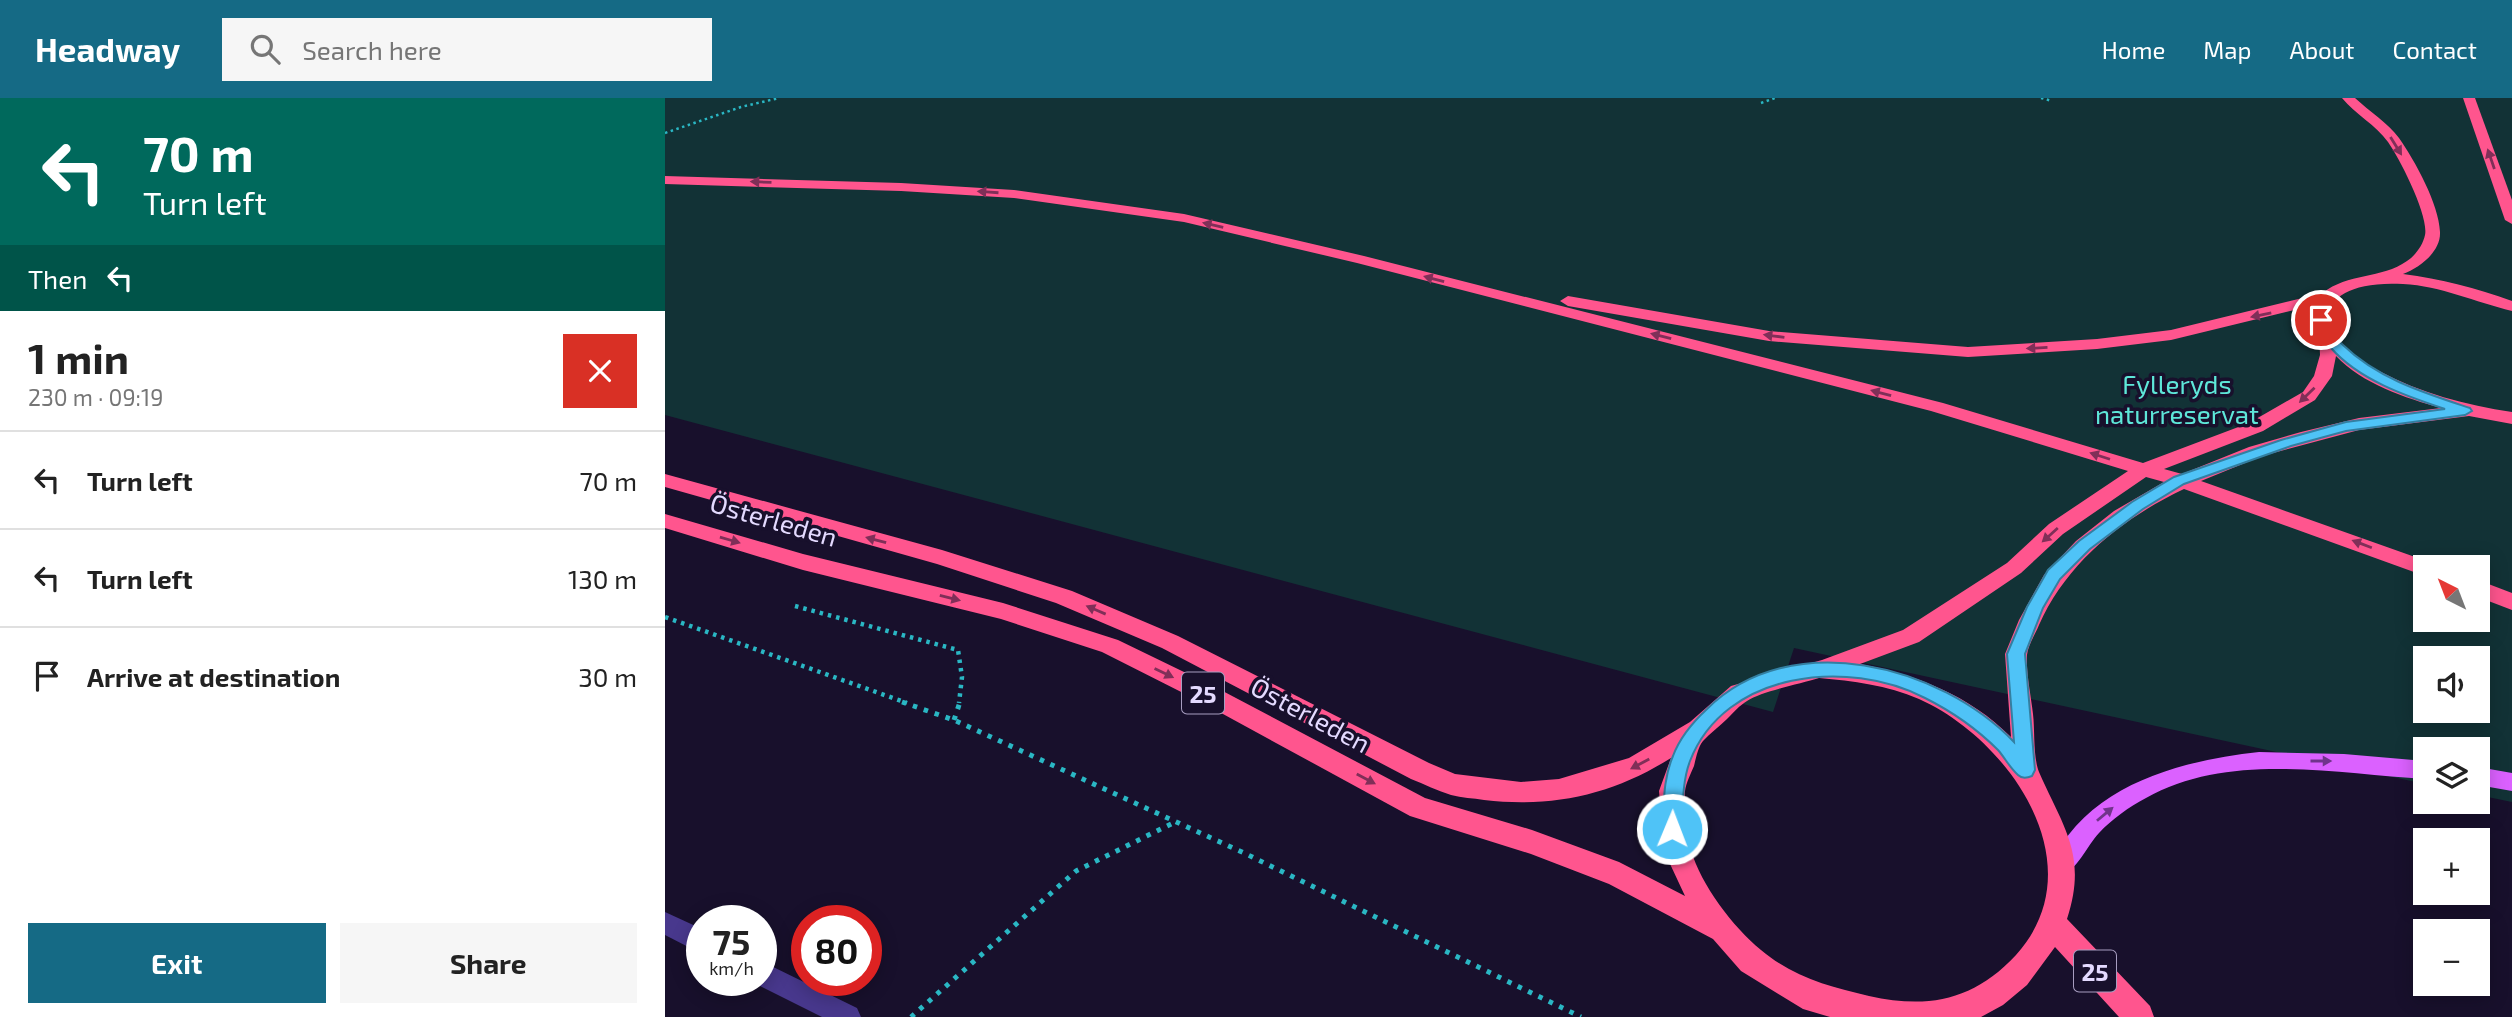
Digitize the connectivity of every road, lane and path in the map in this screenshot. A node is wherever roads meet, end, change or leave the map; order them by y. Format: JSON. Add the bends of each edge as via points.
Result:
{"nodes":[{"id":1,"x":779,"y":98,"type":"edge"},
{"id":2,"x":1775,"y":98,"type":"edge"},
{"id":3,"x":2041,"y":98,"type":"edge"},
{"id":4,"x":2348,"y":98,"type":"edge"},
{"id":5,"x":2469,"y":98,"type":"edge"},
{"id":6,"x":2052,"y":101,"type":"dead end"},
{"id":7,"x":1761,"y":103,"type":"dead end"},
{"id":8,"x":665,"y":134,"type":"edge"},
{"id":9,"x":665,"y":180,"type":"edge"},
{"id":10,"x":2512,"y":220,"type":"edge"},
{"id":11,"x":2378,"y":280,"type":"junction"},
{"id":12,"x":1500,"y":296,"type":"junction"},
{"id":13,"x":2327,"y":297,"type":"junction"},
{"id":14,"x":2512,"y":306,"type":"edge"},
{"id":15,"x":2327,"y":334,"type":"junction"},
{"id":16,"x":2465,"y":411,"type":"junction"},
{"id":17,"x":2512,"y":418,"type":"edge"},
{"id":18,"x":2143,"y":470,"type":"junction"},
{"id":19,"x":665,"y":480,"type":"edge"},
{"id":20,"x":2179,"y":480,"type":"junction"},
{"id":21,"x":665,"y":521,"type":"edge"},
{"id":22,"x":2413,"y":564,"type":"edge"},
{"id":23,"x":2490,"y":593,"type":"edge"},
{"id":24,"x":2512,"y":602,"type":"edge"},
{"id":25,"x":795,"y":606,"type":"dead end"},
{"id":26,"x":665,"y":617,"type":"edge"},
{"id":27,"x":1819,"y":669,"type":"junction"},
{"id":28,"x":954,"y":720,"type":"junction"},
{"id":29,"x":1698,"y":729,"type":"junction"},
{"id":30,"x":2413,"y":769,"type":"edge"},
{"id":31,"x":2025,"y":770,"type":"junction"},
{"id":32,"x":2490,"y":778,"type":"edge"},
{"id":33,"x":2512,"y":782,"type":"edge"},
{"id":34,"x":1175,"y":822,"type":"junction"},
{"id":35,"x":2061,"y":866,"type":"junction"},
{"id":36,"x":665,"y":923,"type":"edge"},
{"id":37,"x":2052,"y":924,"type":"junction"},
{"id":38,"x":1716,"y":928,"type":"junction"},
{"id":39,"x":686,"y":934,"type":"edge"},
{"id":40,"x":777,"y":980,"type":"edge"},
{"id":41,"x":1911,"y":1016,"type":"edge"},
{"id":42,"x":848,"y":1017,"type":"edge"},
{"id":43,"x":911,"y":1017,"type":"edge"},
{"id":44,"x":1581,"y":1017,"type":"edge"},
{"id":45,"x":2139,"y":1017,"type":"edge"}],
"edges":[{"from":1,"to":8,"type":"path"},
{"from":2,"to":7,"type":"path"},
{"from":3,"to":6,"type":"path"},
{"from":4,"to":11,"type":"highway","one_way":true,"via":[[2393,139],[2425,198],[2433,233],[2412,265]]},
{"from":10,"to":5,"type":"highway","one_way":true},
{"from":12,"to":9,"type":"highway","one_way":true,"via":[[1184,218],[1097,204],[901,187]]},
{"from":11,"to":13,"type":"highway","via":[[2347,285]]},
{"from":11,"to":14,"type":"highway","via":[[2430,283]]},
{"from":13,"to":12,"type":"highway","one_way":true,"via":[[2171,335],[1968,352],[1769,336],[1579,302]]},
{"from":18,"to":12,"type":"highway","one_way":true,"via":[[1937,407]]},
{"from":13,"to":15,"type":"highway","via":[[2321,308]]},
{"from":15,"to":16,"type":"highway","via":[[2350,358],[2378,377]]},
{"from":15,"to":18,"type":"highway","one_way":true,"via":[[2323,376],[2309,396],[2256,427]]},
{"from":16,"to":17,"type":"highway"},
{"from":16,"to":20,"type":"highway","via":[[2346,427]]},
{"from":18,"to":20,"type":"highway"},
{"from":18,"to":27,"type":"highway","one_way":true,"via":[[2056,529],[2014,568],[1911,636]]},
{"from":29,"to":19,"type":"highway","name":"Österleden","number":"25","one_way":true,"via":[[1638,766],[1590,783],[1521,793],[1454,785],[1170,642],[1064,597]]},
{"from":22,"to":20,"type":"highway","one_way":true},
{"from":20,"to":31,"type":"highway","via":[[2084,545],[2054,575],[2035,607],[2016,654]]},
{"from":21,"to":38,"type":"highway","name":"Österleden","number":"25","one_way":true,"via":[[803,562],[1003,611],[1110,646],[1419,808],[1532,842],[1619,875]]},
{"from":23,"to":24,"type":"highway"},
{"from":25,"to":28,"type":"path","via":[[958,650],[964,672]]},
{"from":26,"to":28,"type":"path"},
{"from":27,"to":29,"type":"highway","via":[[1768,679],[1745,689]]},
{"from":27,"to":31,"type":"highway","via":[[1874,673],[1929,691],[1983,724]]},
{"from":28,"to":34,"type":"path"},
{"from":29,"to":38,"type":"highway","via":[[1675,777],[1672,829],[1691,889]]},
{"from":35,"to":30,"type":"main road","one_way":true,"via":[[2104,813],[2150,786],[2204,769],[2237,763],[2325,761]]},
{"from":31,"to":35,"type":"highway","via":[[2046,807]]},
{"from":32,"to":33,"type":"main road"},
{"from":34,"to":43,"type":"path","via":[[1076,871]]},
{"from":34,"to":44,"type":"path"},
{"from":35,"to":37,"type":"highway"},
{"from":36,"to":39,"type":"street"},
{"from":37,"to":41,"type":"highway","via":[[2036,954],[2012,979],[1951,1014]]},
{"from":37,"to":45,"type":"highway","number":"25"},
{"from":38,"to":41,"type":"highway","via":[[1764,971],[1797,991],[1872,1014]]},
{"from":40,"to":42,"type":"street"}]}
